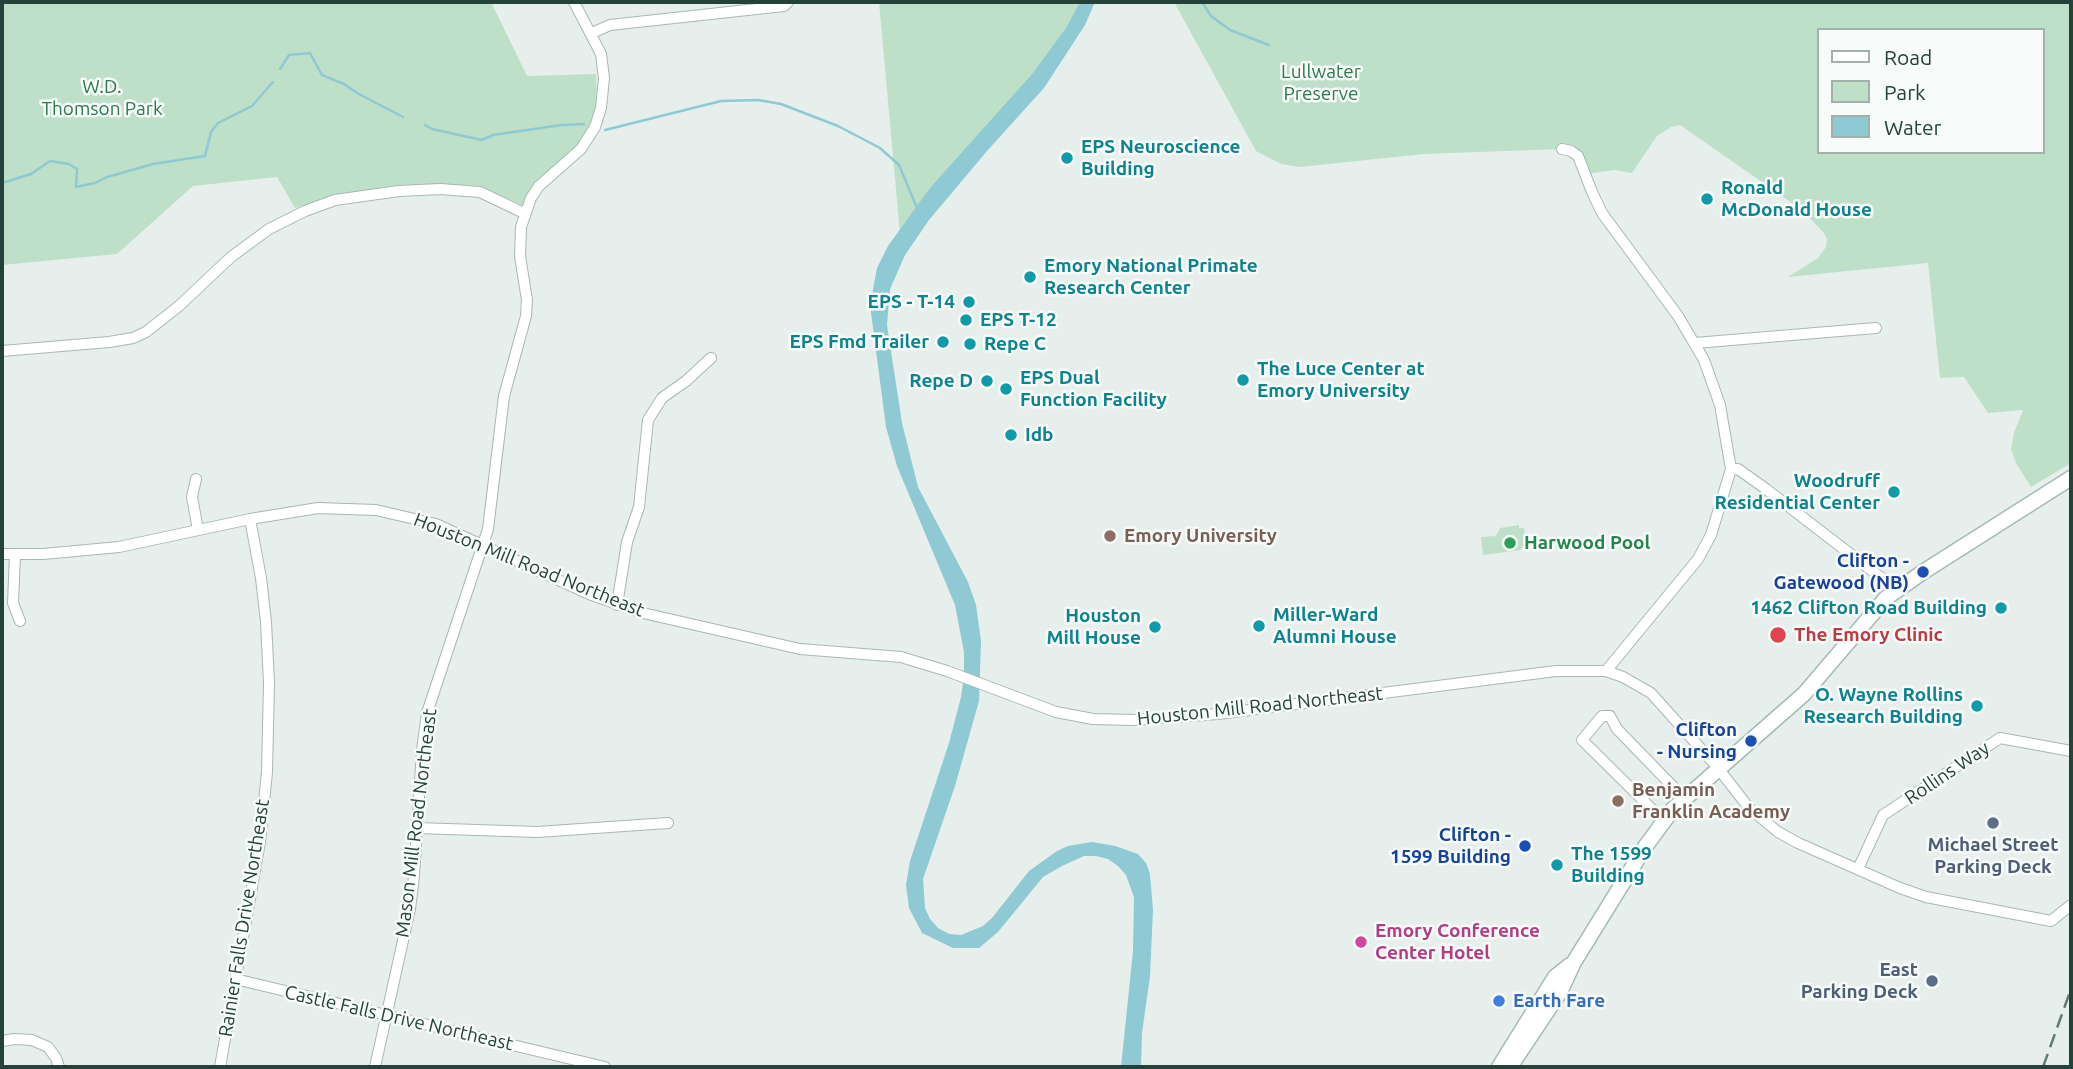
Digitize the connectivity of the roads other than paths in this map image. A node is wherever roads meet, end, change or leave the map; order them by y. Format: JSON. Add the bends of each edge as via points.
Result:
{"nodes":[{"id":1,"x":575,"y":2,"type":"edge"},
{"id":2,"x":788,"y":2,"type":"edge"},
{"id":3,"x":592,"y":33,"type":"junction"},
{"id":4,"x":1562,"y":149,"type":"dead end"},
{"id":5,"x":524,"y":212,"type":"junction"},
{"id":6,"x":1876,"y":328,"type":"dead end"},
{"id":7,"x":1695,"y":343,"type":"junction"},
{"id":8,"x":2,"y":351,"type":"edge"},
{"id":9,"x":711,"y":358,"type":"dead end"},
{"id":10,"x":1731,"y":469,"type":"junction"},
{"id":11,"x":2071,"y":478,"type":"edge"},
{"id":12,"x":196,"y":479,"type":"dead end"},
{"id":13,"x":250,"y":519,"type":"junction"},
{"id":14,"x":198,"y":530,"type":"junction"},
{"id":15,"x":484,"y":544,"type":"junction"},
{"id":16,"x":2,"y":554,"type":"edge"},
{"id":17,"x":15,"y":555,"type":"junction"},
{"id":18,"x":1897,"y":590,"type":"junction"},
{"id":19,"x":617,"y":605,"type":"junction"},
{"id":20,"x":20,"y":621,"type":"dead end"},
{"id":21,"x":1606,"y":671,"type":"junction"},
{"id":22,"x":2071,"y":751,"type":"edge"},
{"id":23,"x":1718,"y":768,"type":"junction"},
{"id":24,"x":1684,"y":798,"type":"junction"},
{"id":25,"x":1663,"y":820,"type":"junction"},
{"id":26,"x":668,"y":823,"type":"dead end"},
{"id":27,"x":417,"y":828,"type":"junction"},
{"id":28,"x":1858,"y":869,"type":"junction"},
{"id":29,"x":2071,"y":905,"type":"edge"},
{"id":30,"x":1574,"y":962,"type":"junction"},
{"id":31,"x":235,"y":979,"type":"junction"},
{"id":32,"x":385,"y":1014,"type":"junction"},
{"id":33,"x":2,"y":1041,"type":"edge"},
{"id":34,"x":549,"y":1054,"type":"junction"},
{"id":35,"x":59,"y":1067,"type":"edge"},
{"id":36,"x":220,"y":1067,"type":"edge"},
{"id":37,"x":375,"y":1067,"type":"edge"},
{"id":38,"x":547,"y":1067,"type":"edge"},
{"id":39,"x":605,"y":1067,"type":"edge"},
{"id":40,"x":1499,"y":1067,"type":"edge"},
{"id":41,"x":1510,"y":1067,"type":"edge"}],
"edges":[{"from":1,"to":3,"type":"street"},
{"from":2,"to":3,"type":"street","via":[[757,10],[610,25]]},
{"from":3,"to":5,"type":"street","via":[[604,78],[595,127],[581,149],[539,186]]},
{"from":4,"to":7,"type":"street","via":[[1578,156],[1602,213]]},
{"from":5,"to":8,"type":"street","via":[[480,192],[440,188],[335,200],[269,229],[231,257],[180,306],[133,338]]},
{"from":5,"to":15,"type":"street","name":"Mason Mill Road Northeast","via":[[519,245],[526,316],[504,396]]},
{"from":6,"to":7,"type":"street"},
{"from":7,"to":10,"type":"street","via":[[1720,405]]},
{"from":9,"to":19,"type":"street","via":[[662,398],[648,420],[639,507]]},
{"from":10,"to":18,"type":"street","via":[[1756,482]]},
{"from":10,"to":21,"type":"street","via":[[1711,535],[1698,559]]},
{"from":11,"to":18,"type":"main road"},
{"from":12,"to":14,"type":"street","via":[[191,497]]},
{"from":13,"to":14,"type":"street","name":"Houston Mill Road Northeast"},
{"from":13,"to":15,"type":"street","name":"Houston Mill Road Northeast","via":[[317,508],[376,510],[423,520]]},
{"from":13,"to":31,"type":"street","name":"Rainier Falls Drive Northeast","via":[[266,622],[268,744],[260,842]]},
{"from":14,"to":17,"type":"street","name":"Houston Mill Road Northeast","via":[[119,547]]},
{"from":15,"to":19,"type":"street","name":"Houston Mill Road Northeast"},
{"from":15,"to":27,"type":"street","name":"Mason Mill Road Northeast","via":[[427,713]]},
{"from":16,"to":17,"type":"street","name":"Houston Mill Road Northeast"},
{"from":17,"to":20,"type":"street","via":[[13,603]]},
{"from":18,"to":23,"type":"main road","via":[[1870,614],[1804,694]]},
{"from":19,"to":21,"type":"street","name":"Houston Mill Road Northeast","via":[[800,649],[901,657],[1081,718],[1133,720],[1218,714],[1556,671]]},
{"from":21,"to":23,"type":"street","name":"Houston Mill Road Northeast","via":[[1651,693]]},
{"from":22,"to":28,"type":"street","name":"Rollins Way","via":[[2000,738],[1883,815]]},
{"from":23,"to":24,"type":"main road"},
{"from":23,"to":28,"type":"street","name":"Houston Mill Road Northeast","via":[[1749,808],[1772,828]]},
{"from":24,"to":25,"type":"main road"},
{"from":24,"to":25,"type":"street","via":[[1611,716],[1602,716],[1582,740]]},
{"from":25,"to":30,"type":"main road"},
{"from":26,"to":27,"type":"street","via":[[537,832]]},
{"from":27,"to":32,"type":"street","name":"Mason Mill Road Northeast","via":[[410,909]]},
{"from":28,"to":29,"type":"street","name":"Houston Mill Road Northeast","via":[[1926,897],[2051,921]]},
{"from":30,"to":40,"type":"main road","via":[[1555,977]]},
{"from":30,"to":41,"type":"main road","via":[[1560,992]]},
{"from":31,"to":32,"type":"street","name":"Castle Falls Drive Northeast"},
{"from":31,"to":36,"type":"street","name":"Rainier Falls Drive Northeast"},
{"from":32,"to":34,"type":"street","name":"Castle Falls Drive Northeast"},
{"from":32,"to":37,"type":"street","name":"Mason Mill Road Northeast"},
{"from":33,"to":35,"type":"street","via":[[32,1040],[48,1047]]},
{"from":34,"to":38,"type":"street"},
{"from":34,"to":39,"type":"street","name":"Castle Falls Drive Northeast"}]}
